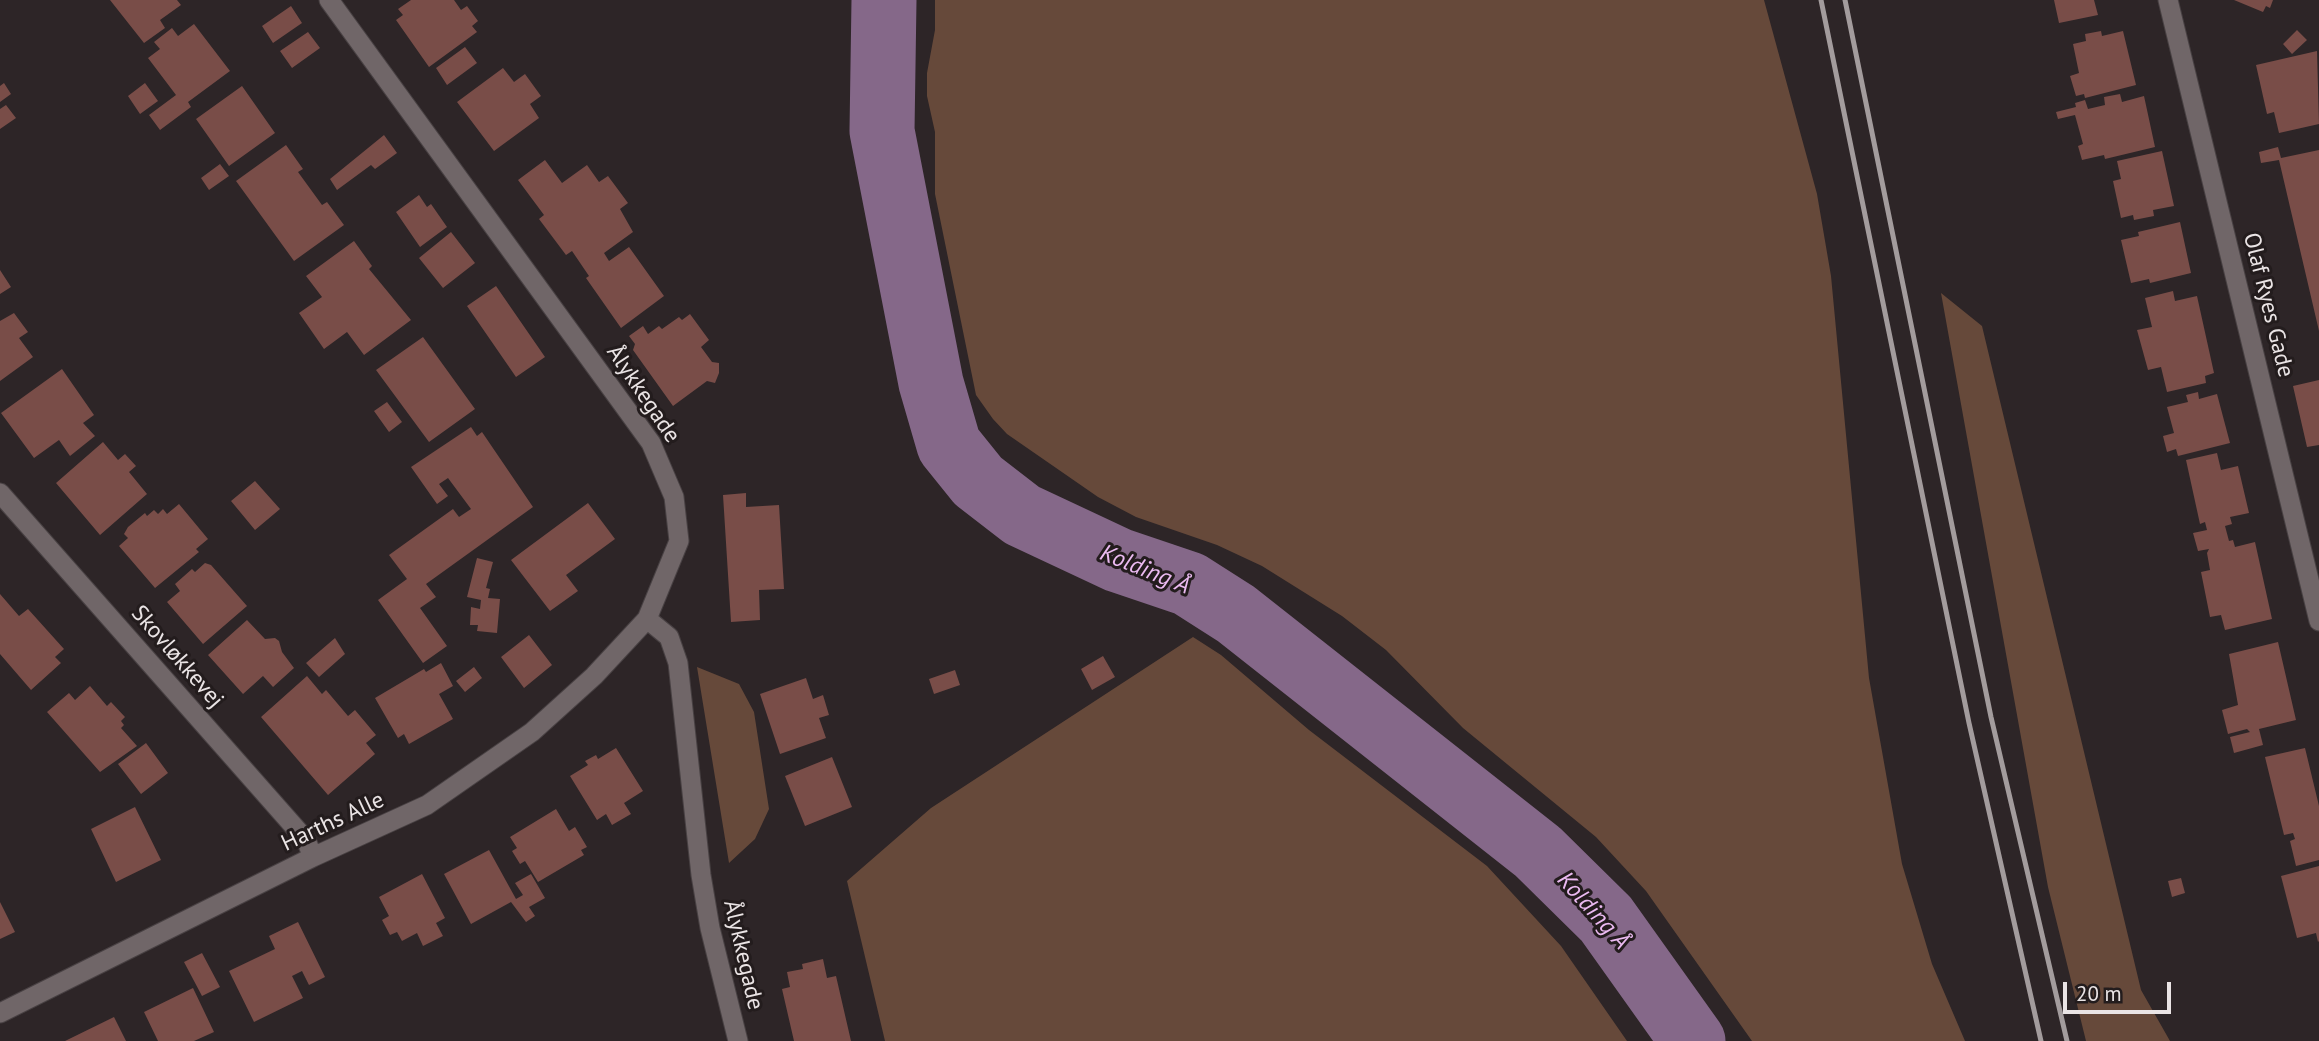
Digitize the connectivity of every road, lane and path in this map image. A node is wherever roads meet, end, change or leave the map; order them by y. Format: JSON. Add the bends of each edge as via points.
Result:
{"nodes":[{"id":1,"x":329,"y":0,"type":"edge"},
{"id":2,"x":2168,"y":0,"type":"edge"},
{"id":3,"x":0,"y":493,"type":"edge"},
{"id":4,"x":647,"y":619,"type":"junction"},
{"id":5,"x":2319,"y":621,"type":"edge"},
{"id":6,"x":313,"y":857,"type":"junction"},
{"id":7,"x":0,"y":1013,"type":"edge"},
{"id":8,"x":738,"y":1041,"type":"edge"}],
"edges":[{"from":1,"to":4,"type":"street","name":"Ålykkegade","via":[[651,443],[674,497],[678,541]]},
{"from":2,"to":5,"type":"street","name":"Olaf Ryes Gade"},
{"from":3,"to":6,"type":"street","name":"Skovløkkevej","via":[[306,840]]},
{"from":4,"to":6,"type":"street","name":"Harths Alle","via":[[594,676],[532,732],[427,805]]},
{"from":4,"to":8,"type":"street","name":"Ålykkegade","via":[[669,637],[678,663],[701,874]]},
{"from":6,"to":7,"type":"street","name":"Harths Alle"}]}
